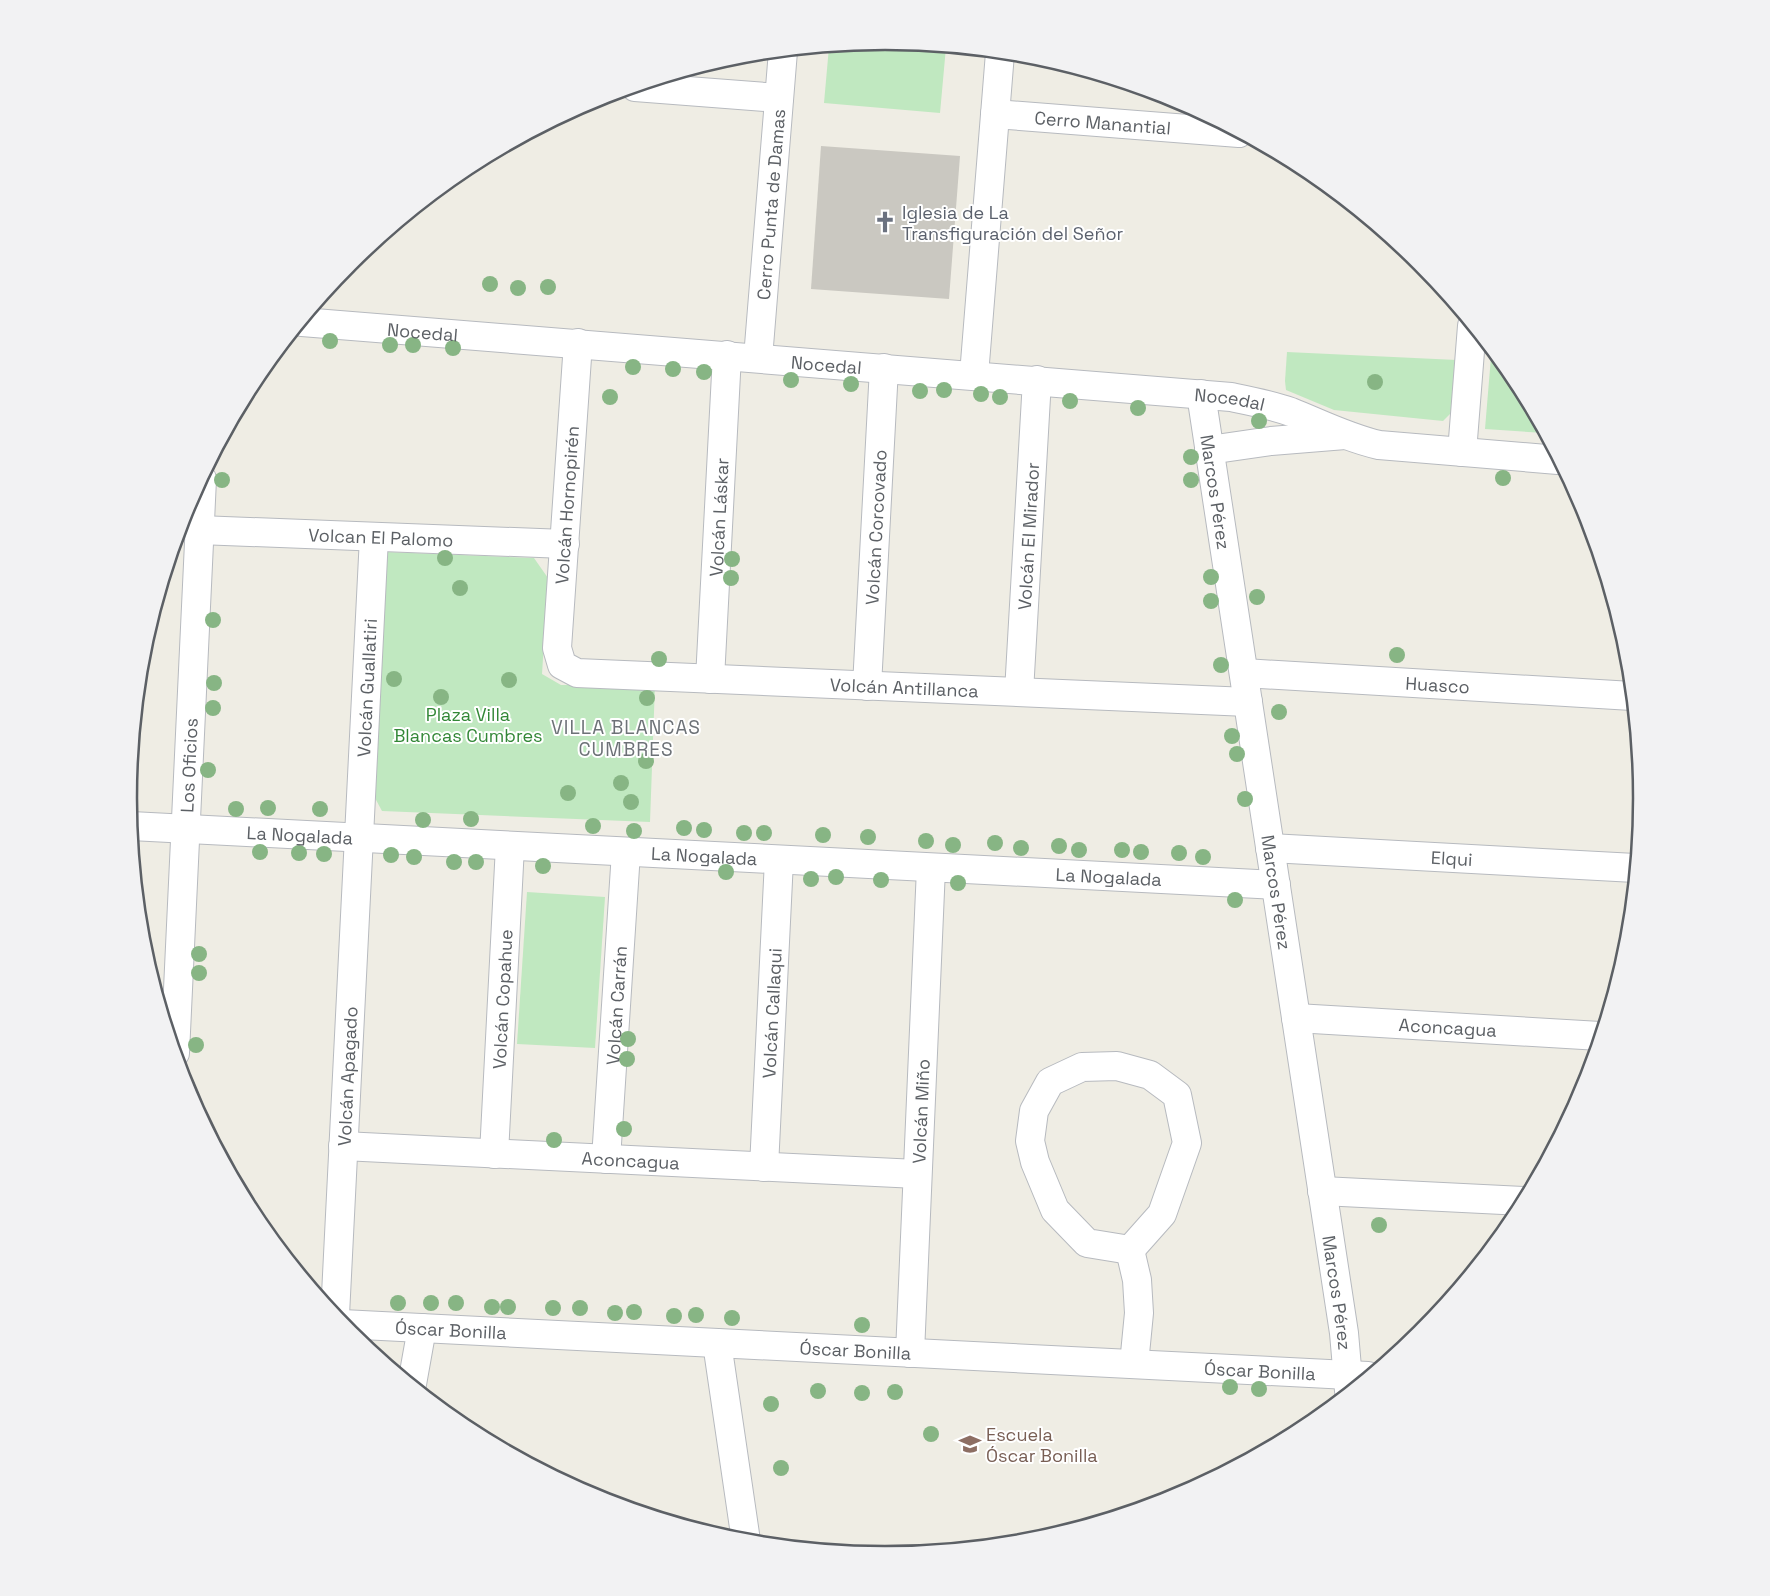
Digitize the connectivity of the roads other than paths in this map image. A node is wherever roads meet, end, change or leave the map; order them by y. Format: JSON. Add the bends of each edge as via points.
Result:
{"nodes":[{"id":1,"x":783,"y":57,"type":"edge"},
{"id":2,"x":1000,"y":59,"type":"edge"},
{"id":3,"x":650,"y":88,"type":"edge"},
{"id":4,"x":779,"y":98,"type":"junction"},
{"id":5,"x":995,"y":114,"type":"junction"},
{"id":6,"x":1227,"y":133,"type":"edge"},
{"id":7,"x":309,"y":323,"type":"edge"},
{"id":8,"x":1471,"y":335,"type":"edge"},
{"id":9,"x":578,"y":344,"type":"junction"},
{"id":10,"x":727,"y":355,"type":"junction"},
{"id":11,"x":758,"y":358,"type":"junction"},
{"id":12,"x":884,"y":368,"type":"junction"},
{"id":13,"x":974,"y":375,"type":"junction"},
{"id":14,"x":1037,"y":380,"type":"junction"},
{"id":15,"x":1201,"y":394,"type":"junction"},
{"id":16,"x":1345,"y":435,"type":"junction"},
{"id":17,"x":1209,"y":450,"type":"junction"},
{"id":18,"x":1462,"y":452,"type":"junction"},
{"id":19,"x":1552,"y":459,"type":"edge"},
{"id":20,"x":201,"y":496,"type":"edge"},
{"id":21,"x":199,"y":530,"type":"junction"},
{"id":22,"x":374,"y":537,"type":"junction"},
{"id":23,"x":565,"y":544,"type":"junction"},
{"id":24,"x":562,"y":665,"type":"joint"},
{"id":25,"x":1244,"y":673,"type":"junction"},
{"id":26,"x":710,"y":679,"type":"junction"},
{"id":27,"x":867,"y":686,"type":"junction"},
{"id":28,"x":1019,"y":692,"type":"junction"},
{"id":29,"x":1626,"y":696,"type":"edge"},
{"id":30,"x":1248,"y":702,"type":"junction"},
{"id":31,"x":138,"y":826,"type":"edge"},
{"id":32,"x":186,"y":829,"type":"junction"},
{"id":33,"x":358,"y":838,"type":"junction"},
{"id":34,"x":510,"y":846,"type":"junction"},
{"id":35,"x":1270,"y":848,"type":"junction"},
{"id":36,"x":626,"y":852,"type":"junction"},
{"id":37,"x":779,"y":860,"type":"junction"},
{"id":38,"x":931,"y":868,"type":"junction"},
{"id":39,"x":1629,"y":868,"type":"edge"},
{"id":40,"x":1276,"y":885,"type":"junction"},
{"id":41,"x":1296,"y":1018,"type":"junction"},
{"id":42,"x":176,"y":1035,"type":"edge"},
{"id":43,"x":1594,"y":1036,"type":"edge"},
{"id":44,"x":344,"y":1146,"type":"junction"},
{"id":45,"x":494,"y":1154,"type":"junction"},
{"id":46,"x":606,"y":1159,"type":"junction"},
{"id":47,"x":764,"y":1167,"type":"junction"},
{"id":48,"x":917,"y":1174,"type":"junction"},
{"id":49,"x":1322,"y":1191,"type":"junction"},
{"id":50,"x":1515,"y":1201,"type":"edge"},
{"id":51,"x":1130,"y":1250,"type":"junction"},
{"id":52,"x":336,"y":1305,"type":"edge"},
{"id":53,"x":354,"y":1325,"type":"edge"},
{"id":54,"x":422,"y":1328,"type":"junction"},
{"id":55,"x":717,"y":1343,"type":"junction"},
{"id":56,"x":910,"y":1353,"type":"junction"},
{"id":57,"x":1134,"y":1364,"type":"junction"},
{"id":58,"x":413,"y":1377,"type":"edge"},
{"id":59,"x":1355,"y":1379,"type":"edge"},
{"id":60,"x":1352,"y":1381,"type":"edge"},
{"id":61,"x":745,"y":1533,"type":"edge"}],
"edges":[{"from":1,"to":4,"type":"street","name":"Cerro Punta de Damas"},
{"from":2,"to":5,"type":"street"},
{"from":3,"to":4,"type":"street"},
{"from":4,"to":11,"type":"street","name":"Cerro Punta de Damas"},
{"from":5,"to":6,"type":"street","name":"Cerro Manantial"},
{"from":5,"to":13,"type":"street"},
{"from":7,"to":9,"type":"street","name":"Nocedal"},
{"from":8,"to":18,"type":"street"},
{"from":9,"to":10,"type":"street","name":"Nocedal"},
{"from":9,"to":23,"type":"street","name":"Volcán Hornopirén"},
{"from":10,"to":11,"type":"street","name":"Nocedal"},
{"from":10,"to":26,"type":"street","name":"Volcán Láskar"},
{"from":11,"to":12,"type":"street","name":"Nocedal"},
{"from":12,"to":13,"type":"street","name":"Nocedal"},
{"from":12,"to":27,"type":"street","name":"Volcán Corcovado"},
{"from":13,"to":14,"type":"street","name":"Nocedal"},
{"from":14,"to":15,"type":"street","name":"Nocedal"},
{"from":14,"to":28,"type":"street","name":"Volcán El Mirador"},
{"from":15,"to":16,"type":"street","name":"Nocedal","via":[[1264,403]]},
{"from":15,"to":17,"type":"street","name":"Marcos Pérez"},
{"from":16,"to":17,"type":"street","name":"Nocedal"},
{"from":16,"to":18,"type":"street","name":"Nocedal","via":[[1379,445]]},
{"from":17,"to":25,"type":"street","name":"Marcos Pérez"},
{"from":18,"to":19,"type":"street","name":"Nocedal"},
{"from":20,"to":21,"type":"street","name":"Los Oficios"},
{"from":21,"to":22,"type":"street","name":"Volcan El Palomo"},
{"from":21,"to":32,"type":"street","name":"Los Oficios"},
{"from":22,"to":23,"type":"street","name":"Volcan El Palomo"},
{"from":22,"to":33,"type":"street","name":"Volcán Guallatiri"},
{"from":23,"to":24,"type":"street","name":"Volcán Hornopirén","via":[[557,648]]},
{"from":24,"to":26,"type":"street","name":"Volcán Antillanca","via":[[577,673]]},
{"from":25,"to":29,"type":"street","name":"Huasco"},
{"from":25,"to":30,"type":"street","name":"Marcos Pérez"},
{"from":26,"to":27,"type":"street","name":"Volcán Antillanca"},
{"from":27,"to":28,"type":"street","name":"Volcán Antillanca"},
{"from":28,"to":30,"type":"street","name":"Volcán Antillanca"},
{"from":30,"to":35,"type":"street","name":"Marcos Pérez"},
{"from":31,"to":32,"type":"street","name":"La Nogalada"},
{"from":32,"to":33,"type":"street","name":"La Nogalada"},
{"from":32,"to":42,"type":"street","name":"Los Oficios"},
{"from":33,"to":34,"type":"street","name":"La Nogalada"},
{"from":33,"to":44,"type":"street","name":"Volcán Apagado"},
{"from":34,"to":36,"type":"street","name":"La Nogalada"},
{"from":34,"to":45,"type":"street","name":"Volcán Copahue"},
{"from":35,"to":39,"type":"street","name":"Elqui"},
{"from":35,"to":40,"type":"street","name":"Marcos Pérez"},
{"from":36,"to":37,"type":"street","name":"La Nogalada"},
{"from":36,"to":46,"type":"street","name":"Volcán Carrán"},
{"from":37,"to":38,"type":"street","name":"La Nogalada"},
{"from":37,"to":47,"type":"street","name":"Volcán Callaqui"},
{"from":38,"to":40,"type":"street","name":"La Nogalada"},
{"from":38,"to":48,"type":"street","name":"Volcán Miño"},
{"from":40,"to":41,"type":"street","name":"Marcos Pérez"},
{"from":41,"to":43,"type":"street","name":"Aconcagua"},
{"from":41,"to":49,"type":"street","name":"Marcos Pérez"},
{"from":44,"to":45,"type":"street","name":"Aconcagua"},
{"from":44,"to":52,"type":"street","name":"Volcán Apagado"},
{"from":45,"to":46,"type":"street","name":"Aconcagua"},
{"from":46,"to":47,"type":"street","name":"Aconcagua"},
{"from":47,"to":48,"type":"street","name":"Aconcagua"},
{"from":48,"to":56,"type":"street","name":"Volcán Miño"},
{"from":49,"to":50,"type":"street"},
{"from":49,"to":59,"type":"street","name":"Marcos Pérez","via":[[1344,1333]]},
{"from":51,"to":51,"type":"street","via":[[1162,1214],[1188,1144],[1177,1095],[1150,1075],[1117,1066],[1082,1067],[1050,1082],[1034,1112],[1030,1141],[1035,1162],[1055,1210],[1087,1243]]},
{"from":51,"to":57,"type":"street","via":[[1139,1313]]},
{"from":53,"to":54,"type":"street","name":"Óscar Bonilla"},
{"from":54,"to":55,"type":"street","name":"Óscar Bonilla"},
{"from":54,"to":58,"type":"street"},
{"from":55,"to":56,"type":"street","name":"Óscar Bonilla"},
{"from":55,"to":61,"type":"street"},
{"from":56,"to":57,"type":"street","name":"Óscar Bonilla"},
{"from":57,"to":60,"type":"street","name":"Óscar Bonilla"}]}
